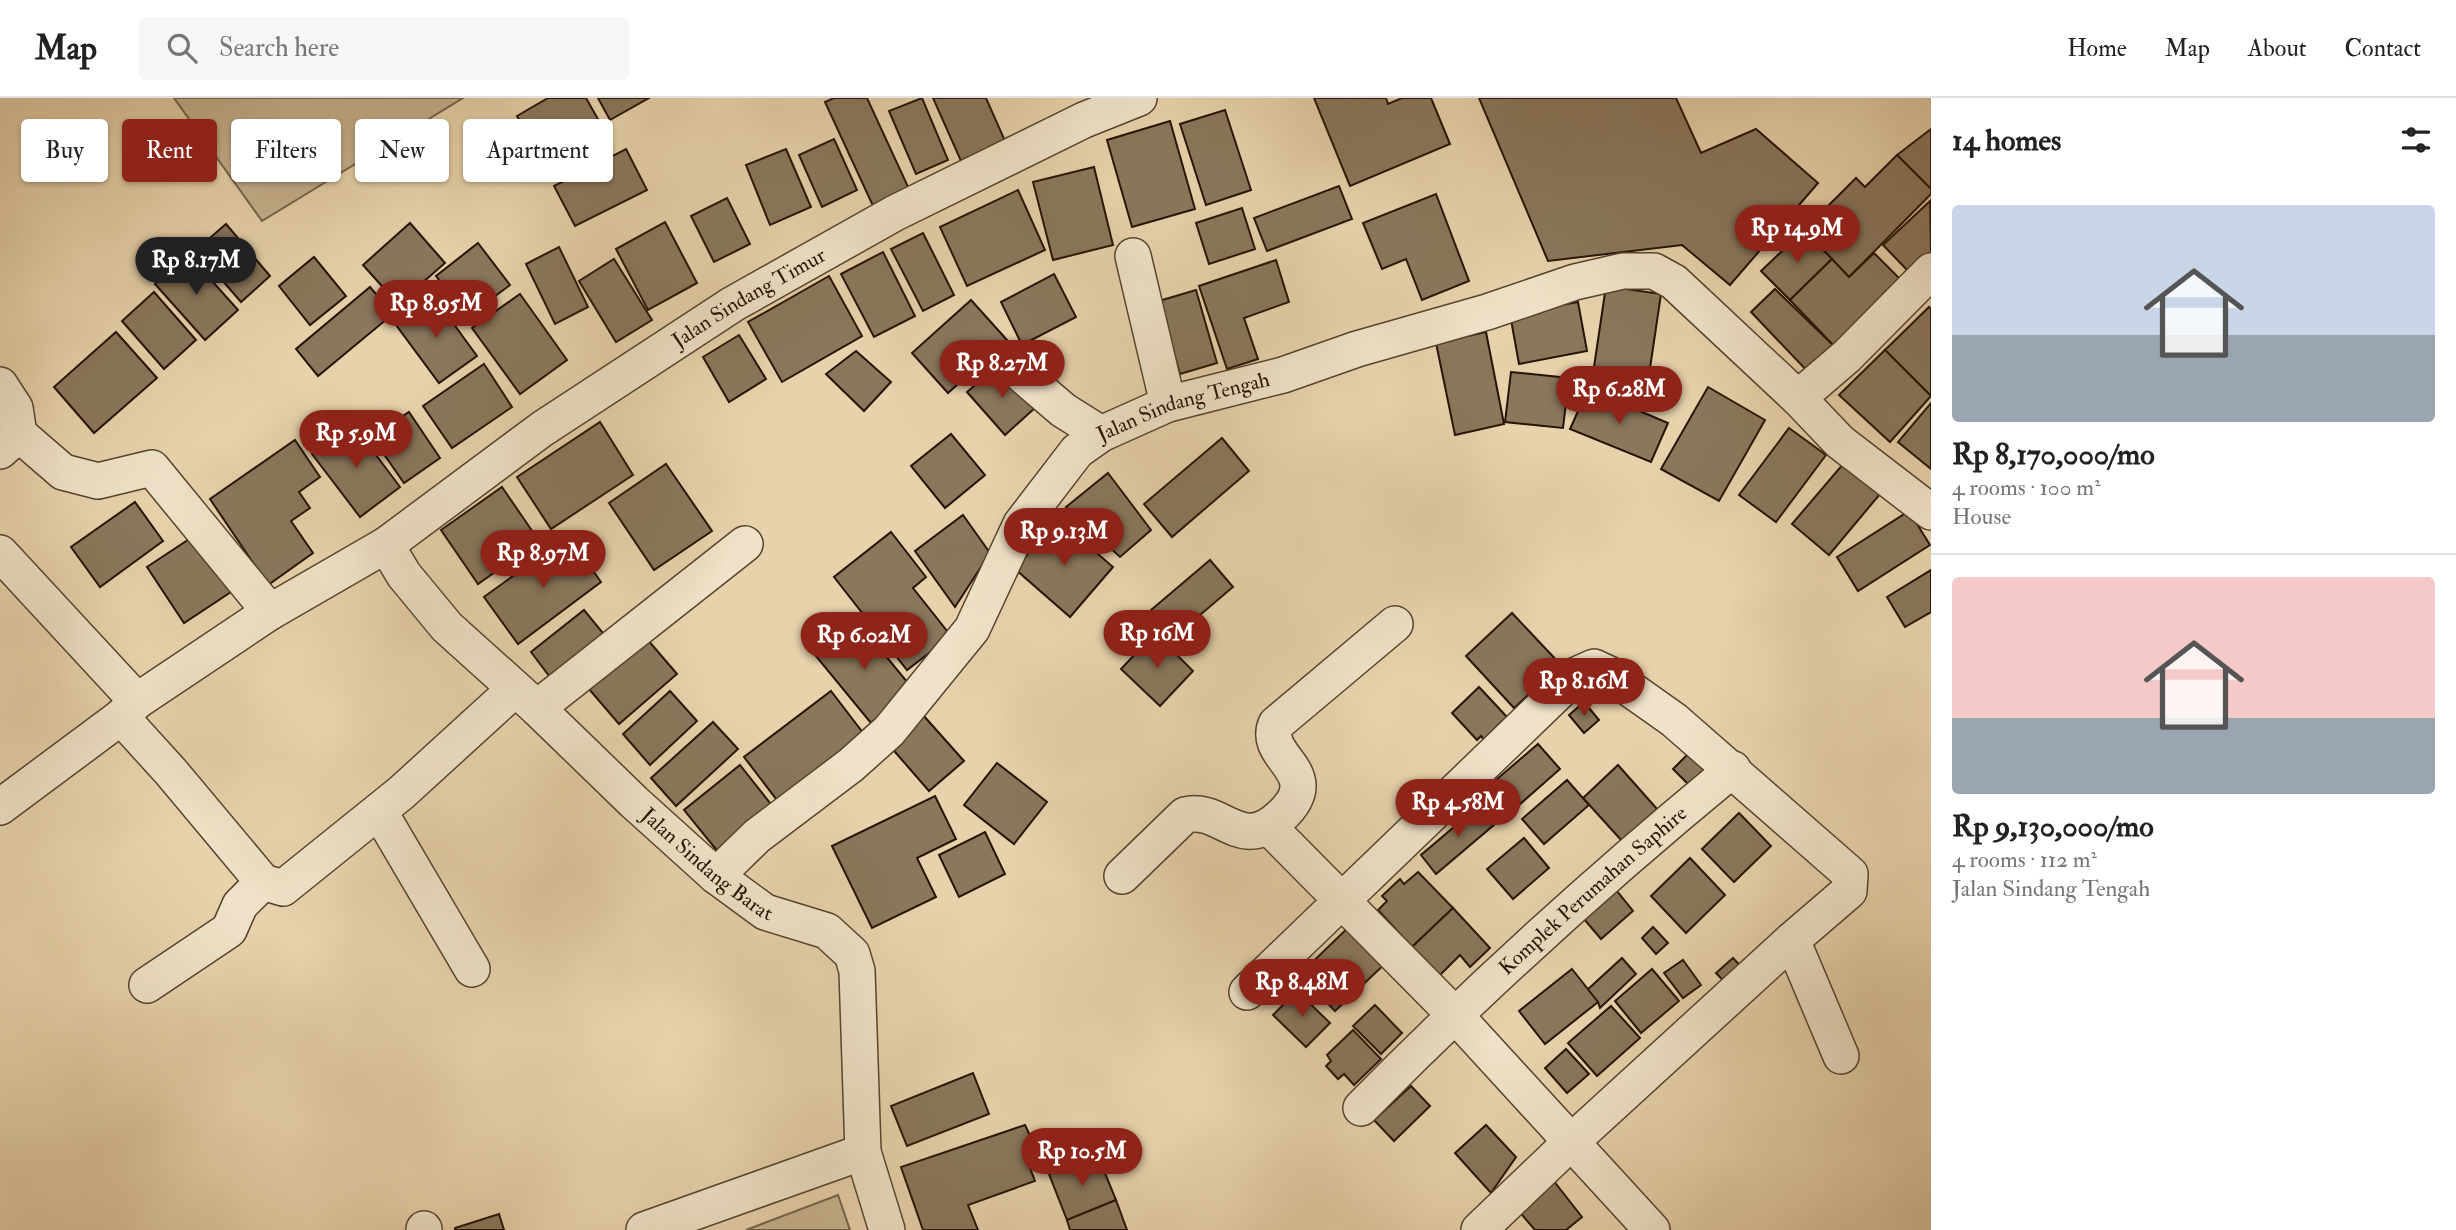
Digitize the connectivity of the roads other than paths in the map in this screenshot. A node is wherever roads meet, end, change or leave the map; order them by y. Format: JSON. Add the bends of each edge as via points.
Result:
{"nodes":[{"id":1,"x":1139,"y":98,"type":"edge"},
{"id":2,"x":1079,"y":109,"type":"edge"},
{"id":3,"x":1133,"y":256,"type":"dead end"},
{"id":4,"x":1931,"y":271,"type":"edge"},
{"id":5,"x":1007,"y":362,"type":"dead end"},
{"id":6,"x":0,"y":385,"type":"edge"},
{"id":7,"x":1798,"y":398,"type":"junction"},
{"id":8,"x":1168,"y":404,"type":"junction"},
{"id":9,"x":1101,"y":434,"type":"junction"},
{"id":10,"x":9,"y":443,"type":"edge"},
{"id":11,"x":1931,"y":512,"type":"edge"},
{"id":12,"x":746,"y":544,"type":"dead end"},
{"id":13,"x":386,"y":545,"type":"junction"},
{"id":14,"x":0,"y":553,"type":"edge"},
{"id":15,"x":271,"y":612,"type":"junction"},
{"id":16,"x":1395,"y":624,"type":"dead end"},
{"id":17,"x":526,"y":699,"type":"junction"},
{"id":18,"x":129,"y":709,"type":"junction"},
{"id":19,"x":1733,"y":769,"type":"junction"},
{"id":20,"x":0,"y":807,"type":"edge"},
{"id":21,"x":379,"y":811,"type":"junction"},
{"id":22,"x":1269,"y":827,"type":"junction"},
{"id":23,"x":716,"y":876,"type":"junction"},
{"id":24,"x":1122,"y":876,"type":"dead end"},
{"id":25,"x":263,"y":882,"type":"junction"},
{"id":26,"x":1343,"y":900,"type":"junction"},
{"id":27,"x":1792,"y":940,"type":"junction"},
{"id":28,"x":472,"y":969,"type":"dead end"},
{"id":29,"x":147,"y":985,"type":"dead end"},
{"id":30,"x":1247,"y":992,"type":"dead end"},
{"id":31,"x":1454,"y":1014,"type":"junction"},
{"id":32,"x":1841,"y":1056,"type":"dead end"},
{"id":33,"x":1362,"y":1108,"type":"dead end"},
{"id":34,"x":1570,"y":1143,"type":"junction"},
{"id":35,"x":863,"y":1152,"type":"junction"},
{"id":36,"x":644,"y":1230,"type":"edge"},
{"id":37,"x":887,"y":1230,"type":"edge"},
{"id":38,"x":1479,"y":1230,"type":"edge"},
{"id":39,"x":1652,"y":1230,"type":"edge"}],
"edges":[{"from":1,"to":2,"type":"street","name":"Jalan Sindang Timur"},
{"from":2,"to":13,"type":"street","name":"Jalan Sindang Timur","via":[[733,303],[542,429]]},
{"from":3,"to":8,"type":"street"},
{"from":4,"to":7,"type":"street"},
{"from":5,"to":9,"type":"street","via":[[1063,410]]},
{"from":6,"to":10,"type":"street","via":[[15,408]]},
{"from":7,"to":8,"type":"street","name":"Jalan Sindang Tengah","via":[[1674,282],[1654,271],[1623,271],[1575,282],[1283,375]]},
{"from":7,"to":11,"type":"street","name":"Jalan Sindang Tengah","via":[[1840,442]]},
{"from":8,"to":9,"type":"street","name":"Jalan Sindang Tengah"},
{"from":9,"to":23,"type":"street","name":"Jalan Sindang Tengah","via":[[1077,450],[1021,524],[972,629],[889,731],[757,836]]},
{"from":10,"to":15,"type":"street","via":[[63,471],[98,481],[152,468]]},
{"from":12,"to":17,"type":"street"},
{"from":13,"to":15,"type":"street","name":"Jalan Sindang Timur"},
{"from":13,"to":17,"type":"street","name":"Jalan Sindang Barat","via":[[447,627]]},
{"from":14,"to":18,"type":"street"},
{"from":15,"to":18,"type":"street","name":"Jalan Sindang Timur"},
{"from":16,"to":22,"type":"street","via":[[1276,724],[1274,743],[1294,769],[1298,797]]},
{"from":17,"to":21,"type":"street"},
{"from":17,"to":23,"type":"street","name":"Jalan Sindang Barat"},
{"from":18,"to":20,"type":"street","name":"Jalan Sindang Timur"},
{"from":18,"to":25,"type":"street","via":[[171,772]]},
{"from":19,"to":26,"type":"street","via":[[1674,720],[1594,667],[1576,675]]},
{"from":19,"to":27,"type":"street","via":[[1850,874],[1849,891]]},
{"from":19,"to":31,"type":"street","name":"Komplek Perumahan Saphire","via":[[1617,865]]},
{"from":21,"to":25,"type":"street","via":[[289,885],[275,887]]},
{"from":21,"to":28,"type":"street"},
{"from":22,"to":24,"type":"street","via":[[1256,833],[1240,831],[1194,813],[1185,816]]},
{"from":22,"to":26,"type":"street"},
{"from":23,"to":35,"type":"street","name":"Jalan Sindang Barat","via":[[765,912],[827,932],[852,954],[857,971]]},
{"from":25,"to":29,"type":"street","via":[[240,905],[229,930]]},
{"from":26,"to":30,"type":"street"},
{"from":26,"to":31,"type":"street"},
{"from":27,"to":32,"type":"street"},
{"from":27,"to":34,"type":"street"},
{"from":31,"to":33,"type":"street","name":"Komplek Perumahan Saphire"},
{"from":31,"to":34,"type":"street"},
{"from":34,"to":38,"type":"street"},
{"from":34,"to":39,"type":"street"},
{"from":35,"to":36,"type":"street"},
{"from":35,"to":37,"type":"street","name":"Jalan Sindang Barat"}]}
